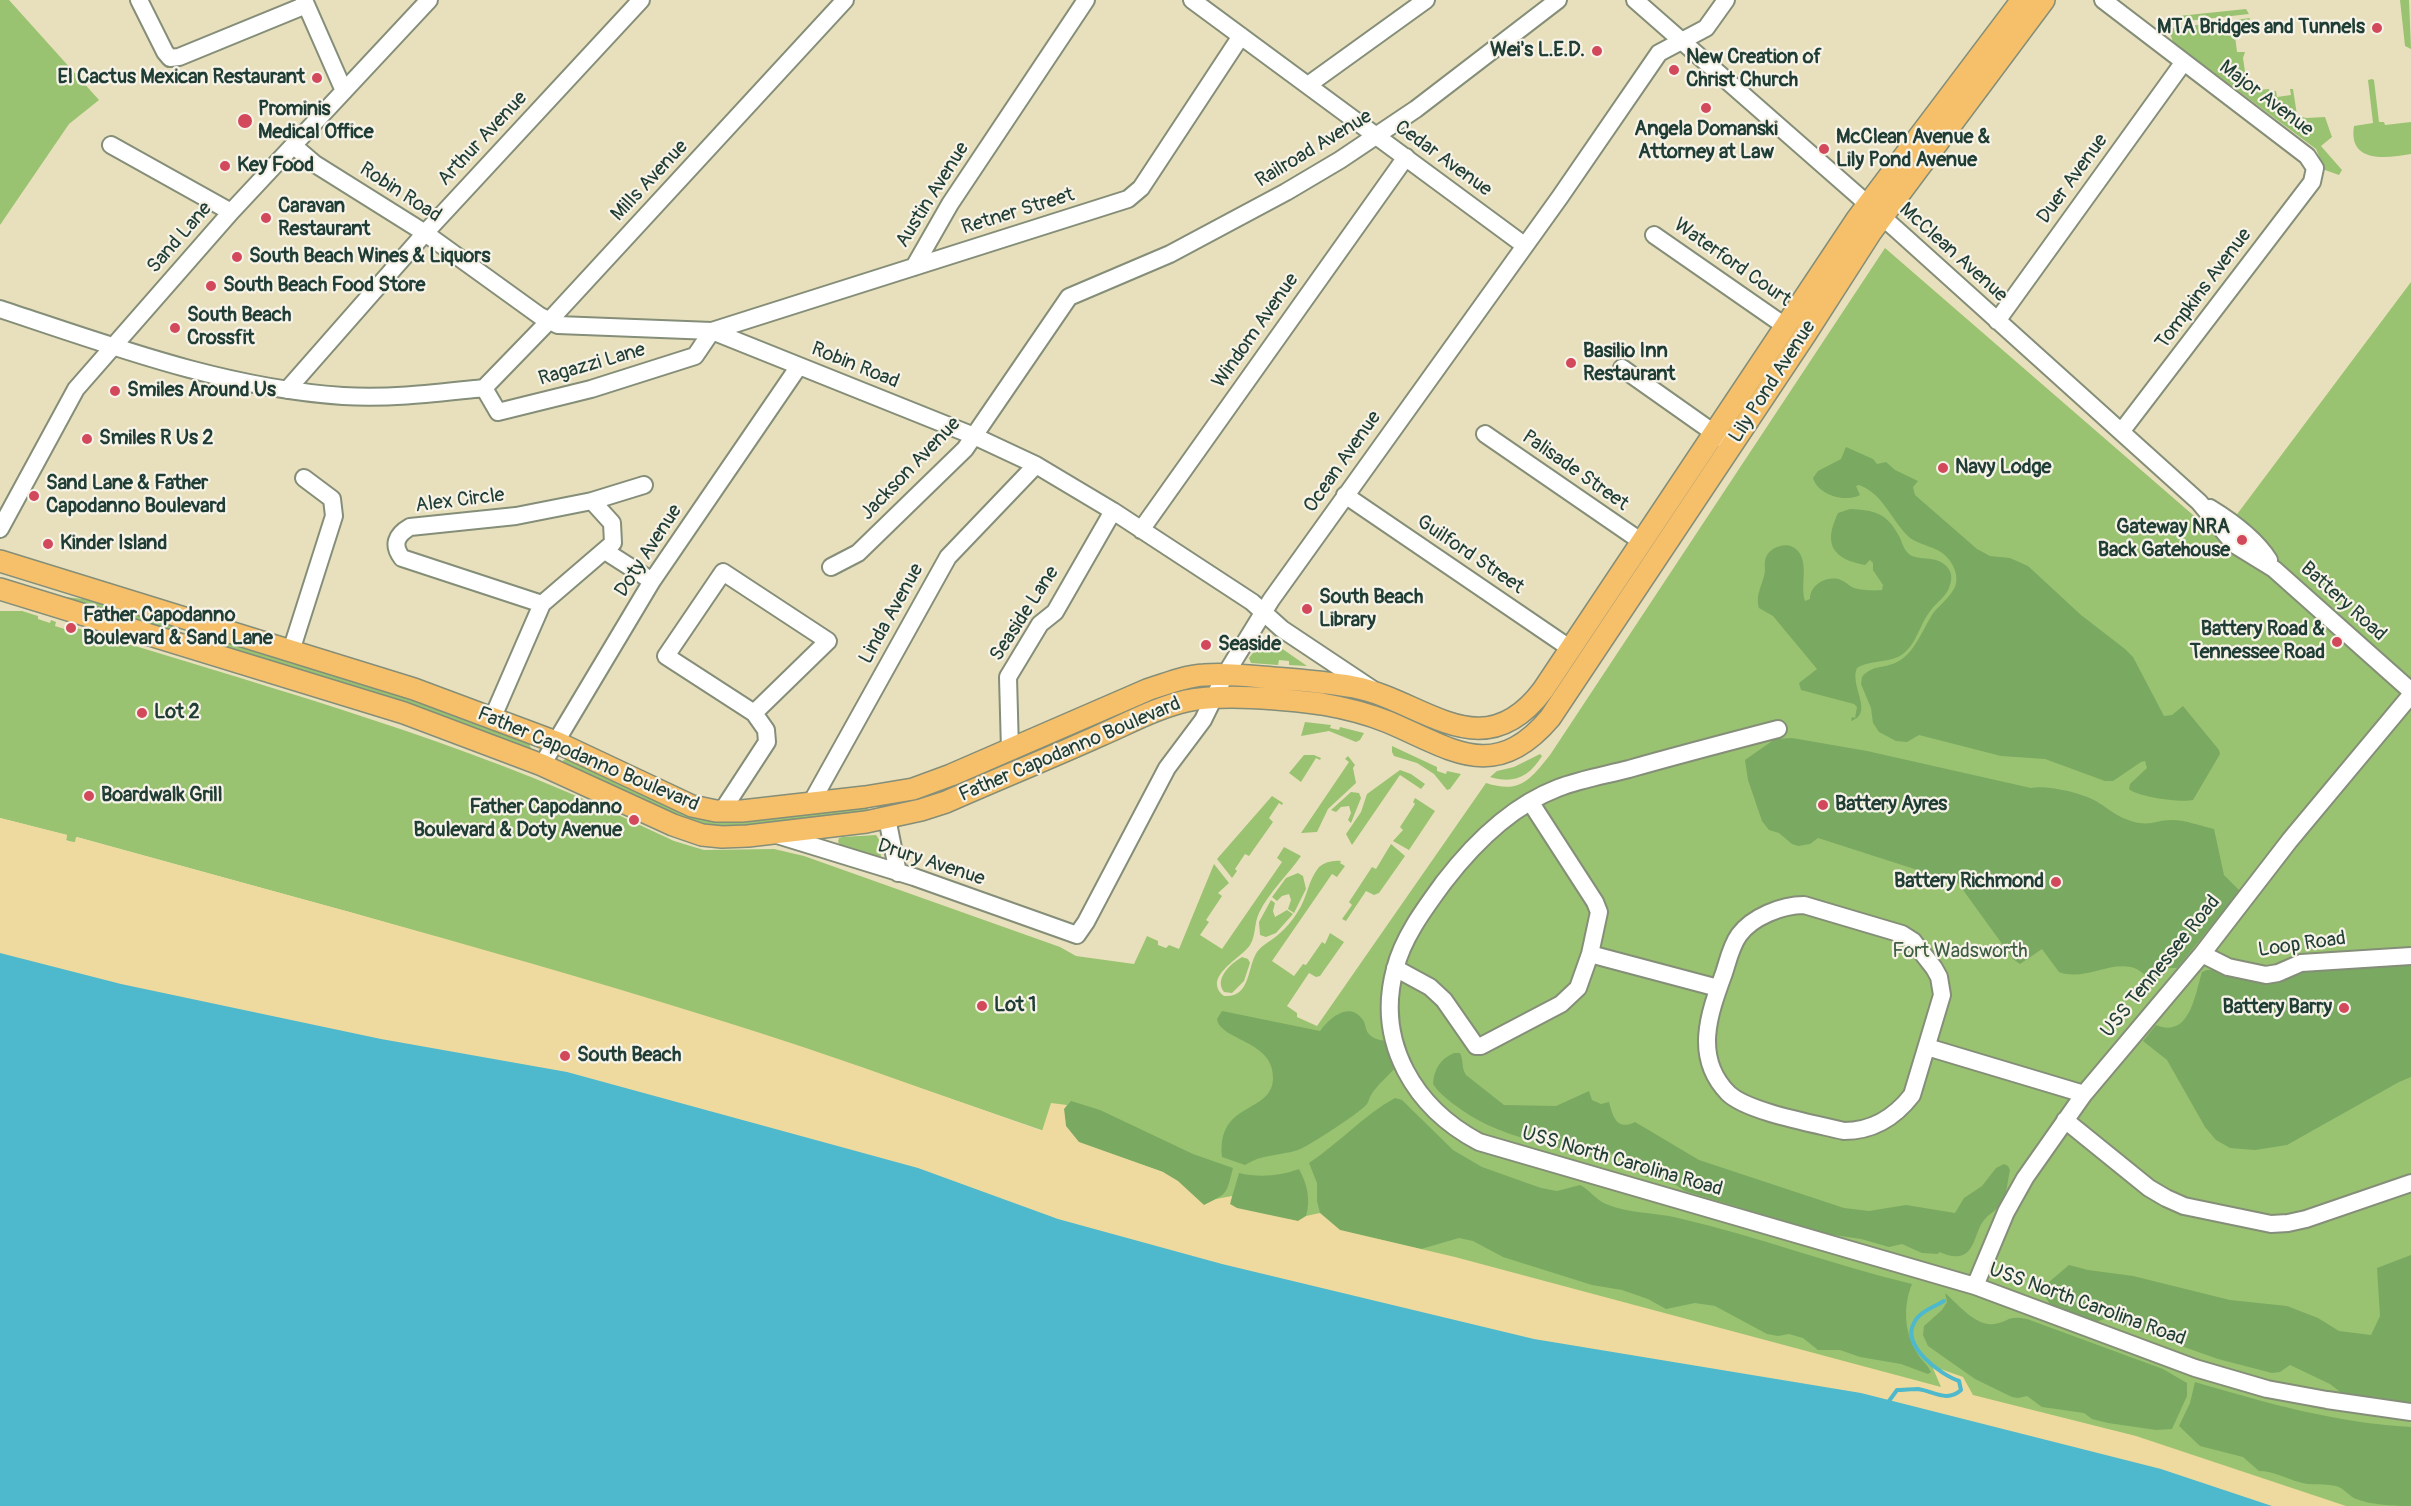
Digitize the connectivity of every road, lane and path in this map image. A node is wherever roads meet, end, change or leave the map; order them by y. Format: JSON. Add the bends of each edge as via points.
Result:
{"nodes":[{"id":1,"x":139,"y":0,"type":"edge"},
{"id":2,"x":429,"y":0,"type":"edge"},
{"id":3,"x":641,"y":0,"type":"edge"},
{"id":4,"x":845,"y":0,"type":"edge"},
{"id":5,"x":1086,"y":0,"type":"edge"},
{"id":6,"x":1426,"y":0,"type":"edge"},
{"id":7,"x":1558,"y":0,"type":"edge"},
{"id":8,"x":1635,"y":0,"type":"edge"},
{"id":9,"x":1726,"y":0,"type":"edge"},
{"id":10,"x":2022,"y":0,"type":"edge"},
{"id":11,"x":2044,"y":0,"type":"edge"},
{"id":12,"x":2103,"y":0,"type":"edge"},
{"id":13,"x":305,"y":2,"type":"edge"},
{"id":14,"x":1198,"y":2,"type":"edge"},
{"id":15,"x":1241,"y":36,"type":"junction"},
{"id":16,"x":1682,"y":41,"type":"junction"},
{"id":17,"x":2183,"y":63,"type":"junction"},
{"id":18,"x":1308,"y":85,"type":"junction"},
{"id":19,"x":344,"y":92,"type":"junction"},
{"id":20,"x":1376,"y":135,"type":"junction"},
{"id":21,"x":111,"y":145,"type":"dead end"},
{"id":22,"x":294,"y":146,"type":"junction"},
{"id":23,"x":1406,"y":157,"type":"junction"},
{"id":24,"x":2315,"y":168,"type":"joint"},
{"id":25,"x":1875,"y":211,"type":"junction"},
{"id":26,"x":231,"y":212,"type":"junction"},
{"id":27,"x":425,"y":233,"type":"junction"},
{"id":28,"x":1654,"y":235,"type":"dead end"},
{"id":29,"x":1524,"y":245,"type":"junction"},
{"id":30,"x":914,"y":267,"type":"junction"},
{"id":31,"x":1069,"y":297,"type":"joint"},
{"id":32,"x":0,"y":309,"type":"edge"},
{"id":33,"x":549,"y":321,"type":"junction"},
{"id":34,"x":1996,"y":321,"type":"junction"},
{"id":35,"x":1785,"y":326,"type":"junction"},
{"id":36,"x":712,"y":331,"type":"junction"},
{"id":37,"x":113,"y":346,"type":"junction"},
{"id":38,"x":799,"y":366,"type":"junction"},
{"id":39,"x":1622,"y":368,"type":"dead end"},
{"id":40,"x":484,"y":388,"type":"junction"},
{"id":41,"x":287,"y":390,"type":"junction"},
{"id":42,"x":2121,"y":432,"type":"junction"},
{"id":43,"x":1714,"y":433,"type":"junction"},
{"id":44,"x":1485,"y":434,"type":"dead end"},
{"id":45,"x":974,"y":436,"type":"junction"},
{"id":46,"x":1732,"y":445,"type":"junction"},
{"id":47,"x":1036,"y":465,"type":"junction"},
{"id":48,"x":304,"y":478,"type":"dead end"},
{"id":49,"x":644,"y":485,"type":"dead end"},
{"id":50,"x":1345,"y":495,"type":"junction"},
{"id":51,"x":592,"y":501,"type":"junction"},
{"id":52,"x":2199,"y":502,"type":"junction"},
{"id":53,"x":1113,"y":511,"type":"junction"},
{"id":54,"x":0,"y":529,"type":"edge"},
{"id":55,"x":1141,"y":530,"type":"junction"},
{"id":56,"x":1642,"y":542,"type":"junction"},
{"id":57,"x":2235,"y":545,"type":"joint"},
{"id":58,"x":605,"y":551,"type":"junction"},
{"id":59,"x":0,"y":561,"type":"edge"},
{"id":60,"x":831,"y":567,"type":"dead end"},
{"id":61,"x":2274,"y":569,"type":"junction"},
{"id":62,"x":652,"y":581,"type":"junction"},
{"id":63,"x":0,"y":589,"type":"edge"},
{"id":64,"x":542,"y":604,"type":"junction"},
{"id":65,"x":1264,"y":612,"type":"junction"},
{"id":66,"x":187,"y":620,"type":"junction"},
{"id":67,"x":180,"y":643,"type":"junction"},
{"id":68,"x":1571,"y":649,"type":"junction"},
{"id":69,"x":291,"y":651,"type":"junction"},
{"id":70,"x":1225,"y":675,"type":"junction"},
{"id":71,"x":2411,"y":693,"type":"edge"},
{"id":72,"x":1380,"y":694,"type":"junction"},
{"id":73,"x":1213,"y":699,"type":"junction"},
{"id":74,"x":754,"y":713,"type":"junction"},
{"id":75,"x":492,"y":719,"type":"junction"},
{"id":76,"x":1492,"y":726,"type":"joint"},
{"id":77,"x":1778,"y":729,"type":"dead end"},
{"id":78,"x":555,"y":742,"type":"junction"},
{"id":79,"x":1010,"y":750,"type":"junction"},
{"id":80,"x":1497,"y":755,"type":"joint"},
{"id":81,"x":542,"y":765,"type":"junction"},
{"id":82,"x":1531,"y":802,"type":"junction"},
{"id":83,"x":811,"y":803,"type":"junction"},
{"id":84,"x":722,"y":812,"type":"junction"},
{"id":85,"x":887,"y":818,"type":"junction"},
{"id":86,"x":771,"y":833,"type":"junction"},
{"id":87,"x":898,"y":873,"type":"junction"},
{"id":88,"x":1077,"y":935,"type":"joint"},
{"id":89,"x":1590,"y":954,"type":"junction"},
{"id":90,"x":2202,"y":954,"type":"junction"},
{"id":91,"x":2411,"y":956,"type":"edge"},
{"id":92,"x":1395,"y":968,"type":"junction"},
{"id":93,"x":1718,"y":988,"type":"junction"},
{"id":94,"x":1927,"y":1047,"type":"junction"},
{"id":95,"x":2084,"y":1094,"type":"junction"},
{"id":96,"x":2065,"y":1120,"type":"junction"},
{"id":97,"x":2411,"y":1183,"type":"edge"},
{"id":98,"x":1975,"y":1286,"type":"junction"},
{"id":99,"x":2411,"y":1412,"type":"edge"}],
"edges":[{"from":1,"to":13,"type":"street","via":[[170,58]]},
{"from":2,"to":19,"type":"street","name":"Sand Lane"},
{"from":3,"to":27,"type":"street","name":"Arthur Avenue"},
{"from":4,"to":33,"type":"street","name":"Mills Avenue"},
{"from":5,"to":30,"type":"street","name":"Austin Avenue","via":[[950,204]]},
{"from":6,"to":18,"type":"street"},
{"from":7,"to":20,"type":"street","name":"Railroad Avenue","via":[[1492,53]]},
{"from":8,"to":16,"type":"street","name":"McClean Avenue"},
{"from":9,"to":16,"type":"street","name":"Ocean Avenue","via":[[1706,28]]},
{"from":10,"to":25,"type":"main road","name":"Lily Pond Avenue"},
{"from":11,"to":25,"type":"main road","name":"Lily Pond Avenue"},
{"from":12,"to":17,"type":"street","name":"Major Avenue"},
{"from":13,"to":19,"type":"street"},
{"from":14,"to":15,"type":"street","name":"Cedar Avenue"},
{"from":15,"to":18,"type":"street","name":"Cedar Avenue"},
{"from":15,"to":30,"type":"street","name":"Retner Street","via":[[1135,195]]},
{"from":16,"to":25,"type":"street","name":"McClean Avenue"},
{"from":16,"to":29,"type":"street","name":"Ocean Avenue","via":[[1659,53]]},
{"from":17,"to":24,"type":"street","name":"Major Avenue","via":[[2307,156]]},
{"from":17,"to":34,"type":"street","name":"Duer Avenue"},
{"from":18,"to":20,"type":"street","name":"Cedar Avenue"},
{"from":19,"to":22,"type":"street","name":"Sand Lane"},
{"from":20,"to":23,"type":"street","name":"Cedar Avenue"},
{"from":20,"to":31,"type":"street","name":"Railroad Avenue","via":[[1340,160],[1216,230]]},
{"from":21,"to":26,"type":"street"},
{"from":22,"to":26,"type":"street","name":"Sand Lane"},
{"from":22,"to":27,"type":"street","name":"Robin Road","via":[[315,164]]},
{"from":23,"to":29,"type":"street","name":"Cedar Avenue"},
{"from":23,"to":55,"type":"street","name":"Windom Avenue"},
{"from":24,"to":42,"type":"street","name":"Tompkins Avenue","via":[[2312,182]]},
{"from":25,"to":34,"type":"street","name":"McClean Avenue"},
{"from":25,"to":35,"type":"main road","name":"Lily Pond Avenue"},
{"from":25,"to":46,"type":"main road","name":"Lily Pond Avenue"},
{"from":26,"to":37,"type":"street","name":"Sand Lane"},
{"from":27,"to":33,"type":"street","name":"Robin Road"},
{"from":27,"to":41,"type":"street","name":"Arthur Avenue"},
{"from":28,"to":35,"type":"street","name":"Waterford Court"},
{"from":29,"to":50,"type":"street","name":"Ocean Avenue"},
{"from":30,"to":36,"type":"street","name":"Austin Avenue"},
{"from":31,"to":45,"type":"street","name":"Jackson Avenue"},
{"from":32,"to":37,"type":"street"},
{"from":33,"to":36,"type":"street","name":"Robin Road","via":[[565,327]]},
{"from":33,"to":40,"type":"street","name":"Mills Avenue"},
{"from":34,"to":42,"type":"street","name":"McClean Avenue"},
{"from":35,"to":43,"type":"main road","name":"Lily Pond Avenue"},
{"from":36,"to":38,"type":"street","name":"Robin Road"},
{"from":36,"to":40,"type":"street","name":"Ragazzi Lane","via":[[695,356],[591,389],[498,412]]},
{"from":37,"to":41,"type":"street","via":[[177,368]]},
{"from":37,"to":54,"type":"street","name":"Sand Lane","via":[[76,389]]},
{"from":38,"to":45,"type":"street","name":"Robin Road"},
{"from":38,"to":62,"type":"street","name":"Doty Avenue"},
{"from":39,"to":43,"type":"street"},
{"from":40,"to":41,"type":"street","via":[[384,396]]},
{"from":42,"to":52,"type":"street","name":"McClean Avenue"},
{"from":43,"to":46,"type":"street"},
{"from":43,"to":56,"type":"main road","name":"Lily Pond Avenue"},
{"from":44,"to":56,"type":"street","name":"Palisade Street"},
{"from":45,"to":47,"type":"street","name":"Robin Road"},
{"from":45,"to":60,"type":"street","name":"Jackson Avenue","via":[[858,553]]},
{"from":46,"to":80,"type":"main road","name":"Lily Pond Avenue","via":[[1550,718],[1528,741]]},
{"from":47,"to":53,"type":"street","name":"Robin Road"},
{"from":47,"to":83,"type":"street","name":"Linda Avenue","via":[[948,557]]},
{"from":48,"to":69,"type":"street","via":[[332,499],[334,516]]},
{"from":49,"to":51,"type":"street","name":"Alex Circle"},
{"from":50,"to":65,"type":"street","name":"Ocean Avenue"},
{"from":50,"to":68,"type":"street","name":"Guilford Street"},
{"from":51,"to":58,"type":"street","via":[[612,523],[613,543]]},
{"from":51,"to":64,"type":"street","name":"Alex Circle","via":[[516,516],[410,527],[395,543],[402,558]]},
{"from":52,"to":57,"type":"street","name":"McClean Avenue"},
{"from":52,"to":61,"type":"street","name":"Battery Road","via":[[2244,532]]},
{"from":53,"to":55,"type":"street","name":"Robin Road"},
{"from":53,"to":79,"type":"street","name":"Seaside Lane","via":[[1055,612],[1040,624],[1008,677]]},
{"from":55,"to":65,"type":"street","name":"Robin Road"},
{"from":56,"to":68,"type":"main road","name":"Lily Pond Avenue"},
{"from":57,"to":61,"type":"street","name":"Battery Road"},
{"from":58,"to":62,"type":"street"},
{"from":58,"to":64,"type":"street"},
{"from":59,"to":66,"type":"main road","name":"Father Capodanno Boulevard"},
{"from":61,"to":71,"type":"street","name":"Battery Road"},
{"from":62,"to":78,"type":"street","name":"Doty Avenue"},
{"from":63,"to":67,"type":"main road","name":"Father Capodanno Boulevard"},
{"from":64,"to":75,"type":"street"},
{"from":65,"to":70,"type":"street","name":"Ocean Avenue"},
{"from":65,"to":72,"type":"street","name":"Robin Road"},
{"from":66,"to":67,"type":"main road"},
{"from":66,"to":69,"type":"main road","name":"Father Capodanno Boulevard"},
{"from":67,"to":81,"type":"main road","name":"Father Capodanno Boulevard","via":[[382,705]]},
{"from":68,"to":76,"type":"main road","name":"Lily Pond Avenue","via":[[1528,708],[1515,718]]},
{"from":69,"to":75,"type":"main road","name":"Father Capodanno Boulevard","via":[[414,689]]},
{"from":70,"to":72,"type":"main road","name":"Father Capodanno Boulevard","via":[[1325,682]]},
{"from":70,"to":73,"type":"street","name":"Ocean Avenue"},
{"from":70,"to":79,"type":"main road","name":"Father Capodanno Boulevard","via":[[1204,675],[1161,685]]},
{"from":71,"to":90,"type":"street","name":"USS Tennessee Road"},
{"from":72,"to":76,"type":"main road","name":"Father Capodanno Boulevard","via":[[1451,725]]},
{"from":73,"to":80,"type":"main road","name":"Father Capodanno Boulevard","via":[[1285,701],[1352,710],[1454,751]]},
{"from":73,"to":85,"type":"main road","name":"Father Capodanno Boulevard","via":[[1165,708],[946,802]]},
{"from":73,"to":88,"type":"street","name":"Ocean Avenue","via":[[1195,733],[1167,768]]},
{"from":74,"to":74,"type":"street","via":[[828,641],[723,572],[666,656]]},
{"from":74,"to":84,"type":"street","via":[[766,730],[767,742]]},
{"from":75,"to":78,"type":"main road","name":"Father Capodanno Boulevard"},
{"from":77,"to":82,"type":"street","name":"USS North Carolina Road","via":[[1558,788]]},
{"from":78,"to":81,"type":"street","name":"Doty Avenue"},
{"from":78,"to":84,"type":"main road","name":"Father Capodanno Boulevard","via":[[692,806]]},
{"from":79,"to":83,"type":"main road","name":"Father Capodanno Boulevard","via":[[913,789]]},
{"from":81,"to":86,"type":"main road","name":"Father Capodanno Boulevard","via":[[692,832],[722,837]]},
{"from":82,"to":89,"type":"street","via":[[1599,912]]},
{"from":82,"to":92,"type":"street","name":"USS North Carolina Road","via":[[1497,824],[1457,865],[1406,941]]},
{"from":83,"to":84,"type":"main road","name":"Father Capodanno Boulevard"},
{"from":85,"to":86,"type":"main road","name":"Father Capodanno Boulevard"},
{"from":85,"to":87,"type":"street"},
{"from":86,"to":87,"type":"street","name":"Drury Avenue"},
{"from":87,"to":88,"type":"street","name":"Drury Avenue"},
{"from":89,"to":92,"type":"street","via":[[1578,988],[1569,998],[1481,1046],[1472,1043],[1444,1000],[1430,987]]},
{"from":89,"to":93,"type":"street"},
{"from":90,"to":91,"type":"street","name":"Loop Road","via":[[2228,967],[2266,975],[2301,963]]},
{"from":90,"to":95,"type":"street","name":"USS Tennessee Road"},
{"from":92,"to":98,"type":"street","name":"USS North Carolina Road","via":[[1391,1018],[1401,1062],[1425,1101],[1460,1132],[1479,1142]]},
{"from":93,"to":94,"type":"street","via":[[1734,944],[1751,924],[1795,905],[1836,914],[1902,934],[1913,941],[1934,968],[1942,995]]},
{"from":93,"to":94,"type":"street","via":[[1707,1029],[1708,1056],[1728,1093],[1750,1106],[1844,1131],[1860,1130],[1902,1108],[1912,1095]]},
{"from":94,"to":95,"type":"street"},
{"from":95,"to":96,"type":"street","name":"USS Tennessee Road"},
{"from":96,"to":97,"type":"street","via":[[2166,1198],[2184,1206],[2271,1224],[2306,1219]]},
{"from":96,"to":98,"type":"street","name":"USS Tennessee Road","via":[[2006,1212]]},
{"from":98,"to":99,"type":"street","name":"USS North Carolina Road","via":[[2195,1368],[2267,1389]]}]}
